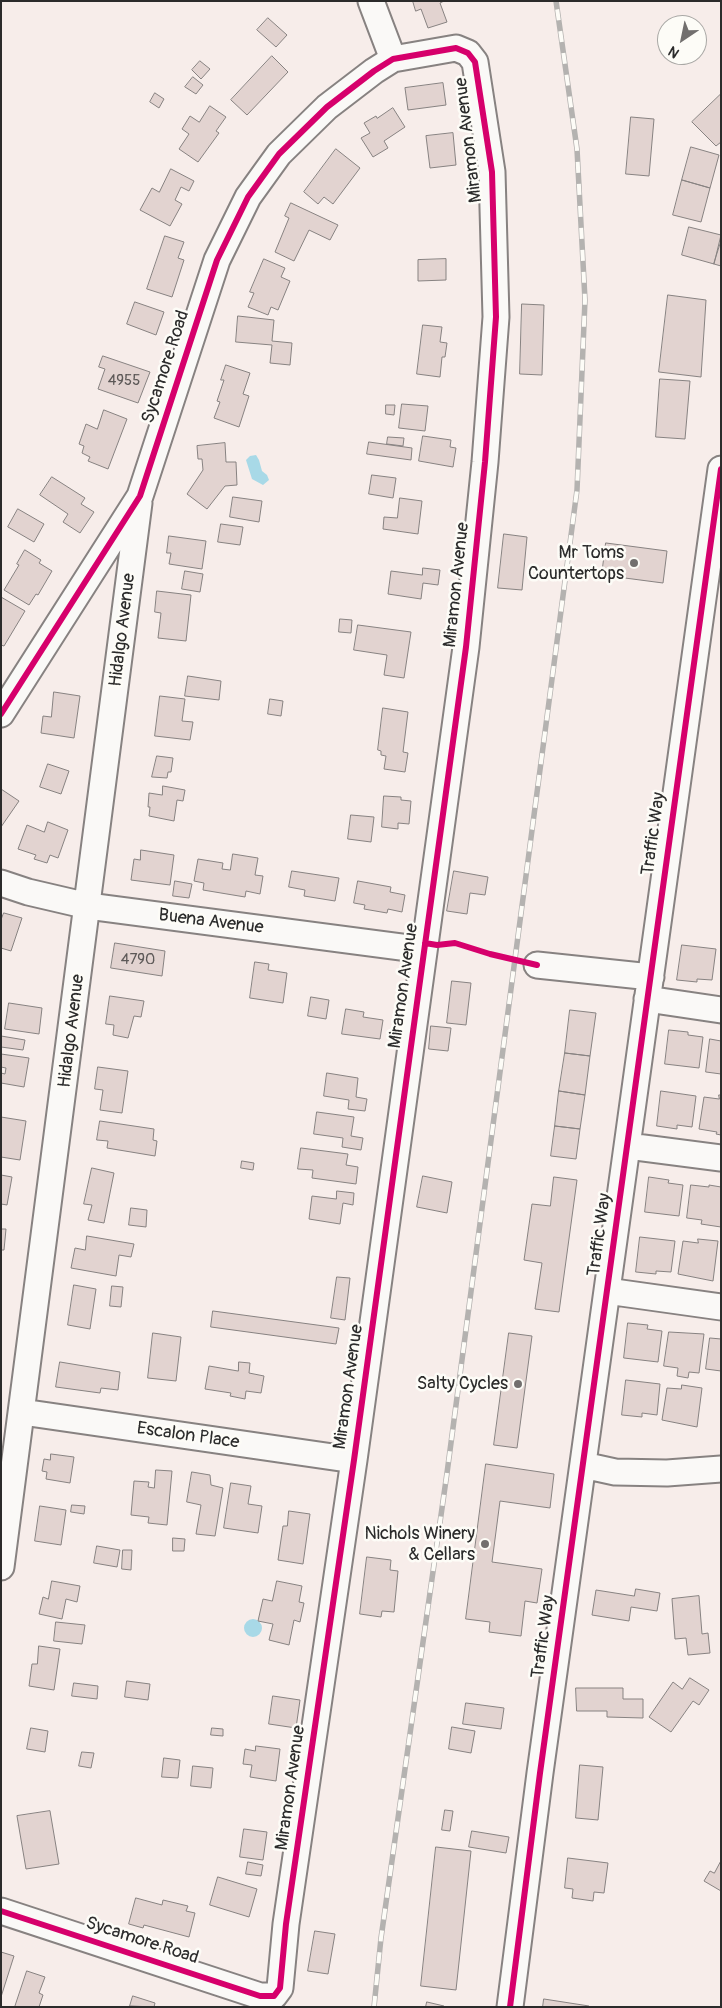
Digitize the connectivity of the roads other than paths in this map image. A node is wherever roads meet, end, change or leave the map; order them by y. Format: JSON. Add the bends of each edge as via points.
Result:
{"nodes":[{"id":1,"x":371,"y":1,"type":"edge"},
{"id":2,"x":393,"y":60,"type":"junction"},
{"id":3,"x":720,"y":478,"type":"edge"},
{"id":4,"x":140,"y":496,"type":"junction"},
{"id":5,"x":1,"y":714,"type":"edge"},
{"id":6,"x":1,"y":883,"type":"edge"},
{"id":7,"x":88,"y":906,"type":"junction"},
{"id":8,"x":424,"y":950,"type":"junction"},
{"id":9,"x":537,"y":965,"type":"dead end"},
{"id":10,"x":649,"y":988,"type":"junction"},
{"id":11,"x":721,"y":1010,"type":"edge"},
{"id":12,"x":628,"y":1146,"type":"junction"},
{"id":13,"x":721,"y":1158,"type":"edge"},
{"id":14,"x":607,"y":1291,"type":"junction"},
{"id":15,"x":721,"y":1308,"type":"edge"},
{"id":16,"x":22,"y":1412,"type":"junction"},
{"id":17,"x":354,"y":1460,"type":"junction"},
{"id":18,"x":583,"y":1465,"type":"junction"},
{"id":19,"x":721,"y":1469,"type":"edge"},
{"id":20,"x":1,"y":1567,"type":"edge"},
{"id":21,"x":1,"y":1911,"type":"edge"},
{"id":22,"x":274,"y":1996,"type":"joint"},
{"id":23,"x":510,"y":2007,"type":"edge"}],
"edges":[{"from":1,"to":2,"type":"street"},
{"from":2,"to":4,"type":"street","name":"Sycamore Road","via":[[347,90],[298,135],[279,154],[248,197],[214,269]]},
{"from":2,"to":8,"type":"street","name":"Miramon Avenue","via":[[456,48],[468,52],[475,62],[492,172],[496,318],[485,462],[466,647]]},
{"from":3,"to":10,"type":"street","name":"Traffic Way"},
{"from":4,"to":5,"type":"street","name":"Sycamore Road"},
{"from":4,"to":7,"type":"street","name":"Hidalgo Avenue"},
{"from":6,"to":7,"type":"street","name":"Buena Avenue"},
{"from":7,"to":8,"type":"street","name":"Buena Avenue"},
{"from":7,"to":16,"type":"street","name":"Hidalgo Avenue"},
{"from":8,"to":17,"type":"street","name":"Miramon Avenue"},
{"from":9,"to":10,"type":"street"},
{"from":10,"to":11,"type":"street"},
{"from":10,"to":12,"type":"street","name":"Traffic Way"},
{"from":12,"to":13,"type":"street"},
{"from":12,"to":14,"type":"street","name":"Traffic Way"},
{"from":14,"to":15,"type":"street"},
{"from":14,"to":18,"type":"street","name":"Traffic Way"},
{"from":16,"to":17,"type":"street","name":"Escalon Place"},
{"from":16,"to":20,"type":"street","name":"Hidalgo Avenue"},
{"from":17,"to":22,"type":"street","name":"Miramon Avenue","via":[[286,1924],[280,1988]]},
{"from":18,"to":19,"type":"street","via":[[615,1472],[667,1474]]},
{"from":18,"to":23,"type":"street","name":"Traffic Way"},
{"from":21,"to":22,"type":"street","name":"Sycamore Road","via":[[260,1996]]}]}
